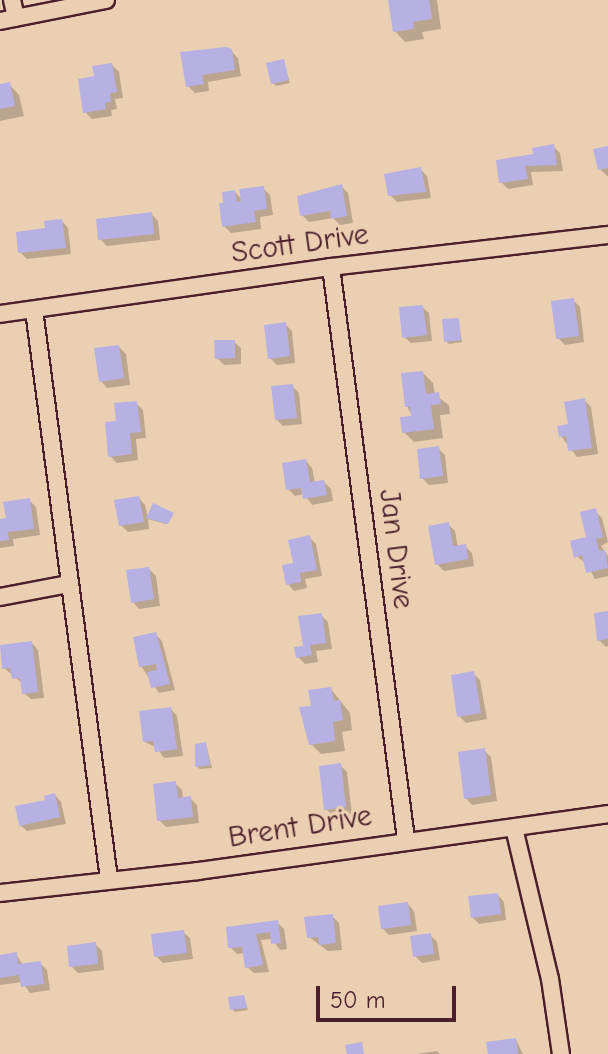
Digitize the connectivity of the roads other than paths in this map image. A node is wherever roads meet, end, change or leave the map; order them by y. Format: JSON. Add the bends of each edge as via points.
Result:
{"nodes":[{"id":1,"x":12,"y":0,"type":"edge"},
{"id":2,"x":106,"y":0,"type":"edge"},
{"id":3,"x":8,"y":20,"type":"edge"},
{"id":4,"x":608,"y":235,"type":"edge"},
{"id":5,"x":331,"y":267,"type":"junction"},
{"id":6,"x":34,"y":310,"type":"junction"},
{"id":7,"x":0,"y":314,"type":"edge"},
{"id":8,"x":68,"y":584,"type":"junction"},
{"id":9,"x":0,"y":597,"type":"edge"},
{"id":10,"x":608,"y":814,"type":"edge"},
{"id":11,"x":514,"y":828,"type":"junction"},
{"id":12,"x":406,"y":839,"type":"junction"},
{"id":13,"x":109,"y":879,"type":"junction"},
{"id":14,"x":0,"y":893,"type":"edge"},
{"id":15,"x":561,"y":1054,"type":"edge"}],
"edges":[{"from":1,"to":3,"type":"street"},
{"from":2,"to":3,"type":"street"},
{"from":4,"to":5,"type":"street","name":"Scott Drive"},
{"from":5,"to":6,"type":"street","name":"Scott Drive"},
{"from":5,"to":12,"type":"street","name":"Jan Drive"},
{"from":6,"to":7,"type":"street","name":"Scott Drive"},
{"from":6,"to":8,"type":"street"},
{"from":8,"to":9,"type":"street"},
{"from":8,"to":13,"type":"street"},
{"from":10,"to":11,"type":"street","name":"Brent Drive"},
{"from":11,"to":12,"type":"street","name":"Brent Drive"},
{"from":11,"to":15,"type":"street","via":[[550,979]]},
{"from":12,"to":13,"type":"street","name":"Brent Drive"},
{"from":13,"to":14,"type":"street","name":"Brent Drive"}]}
